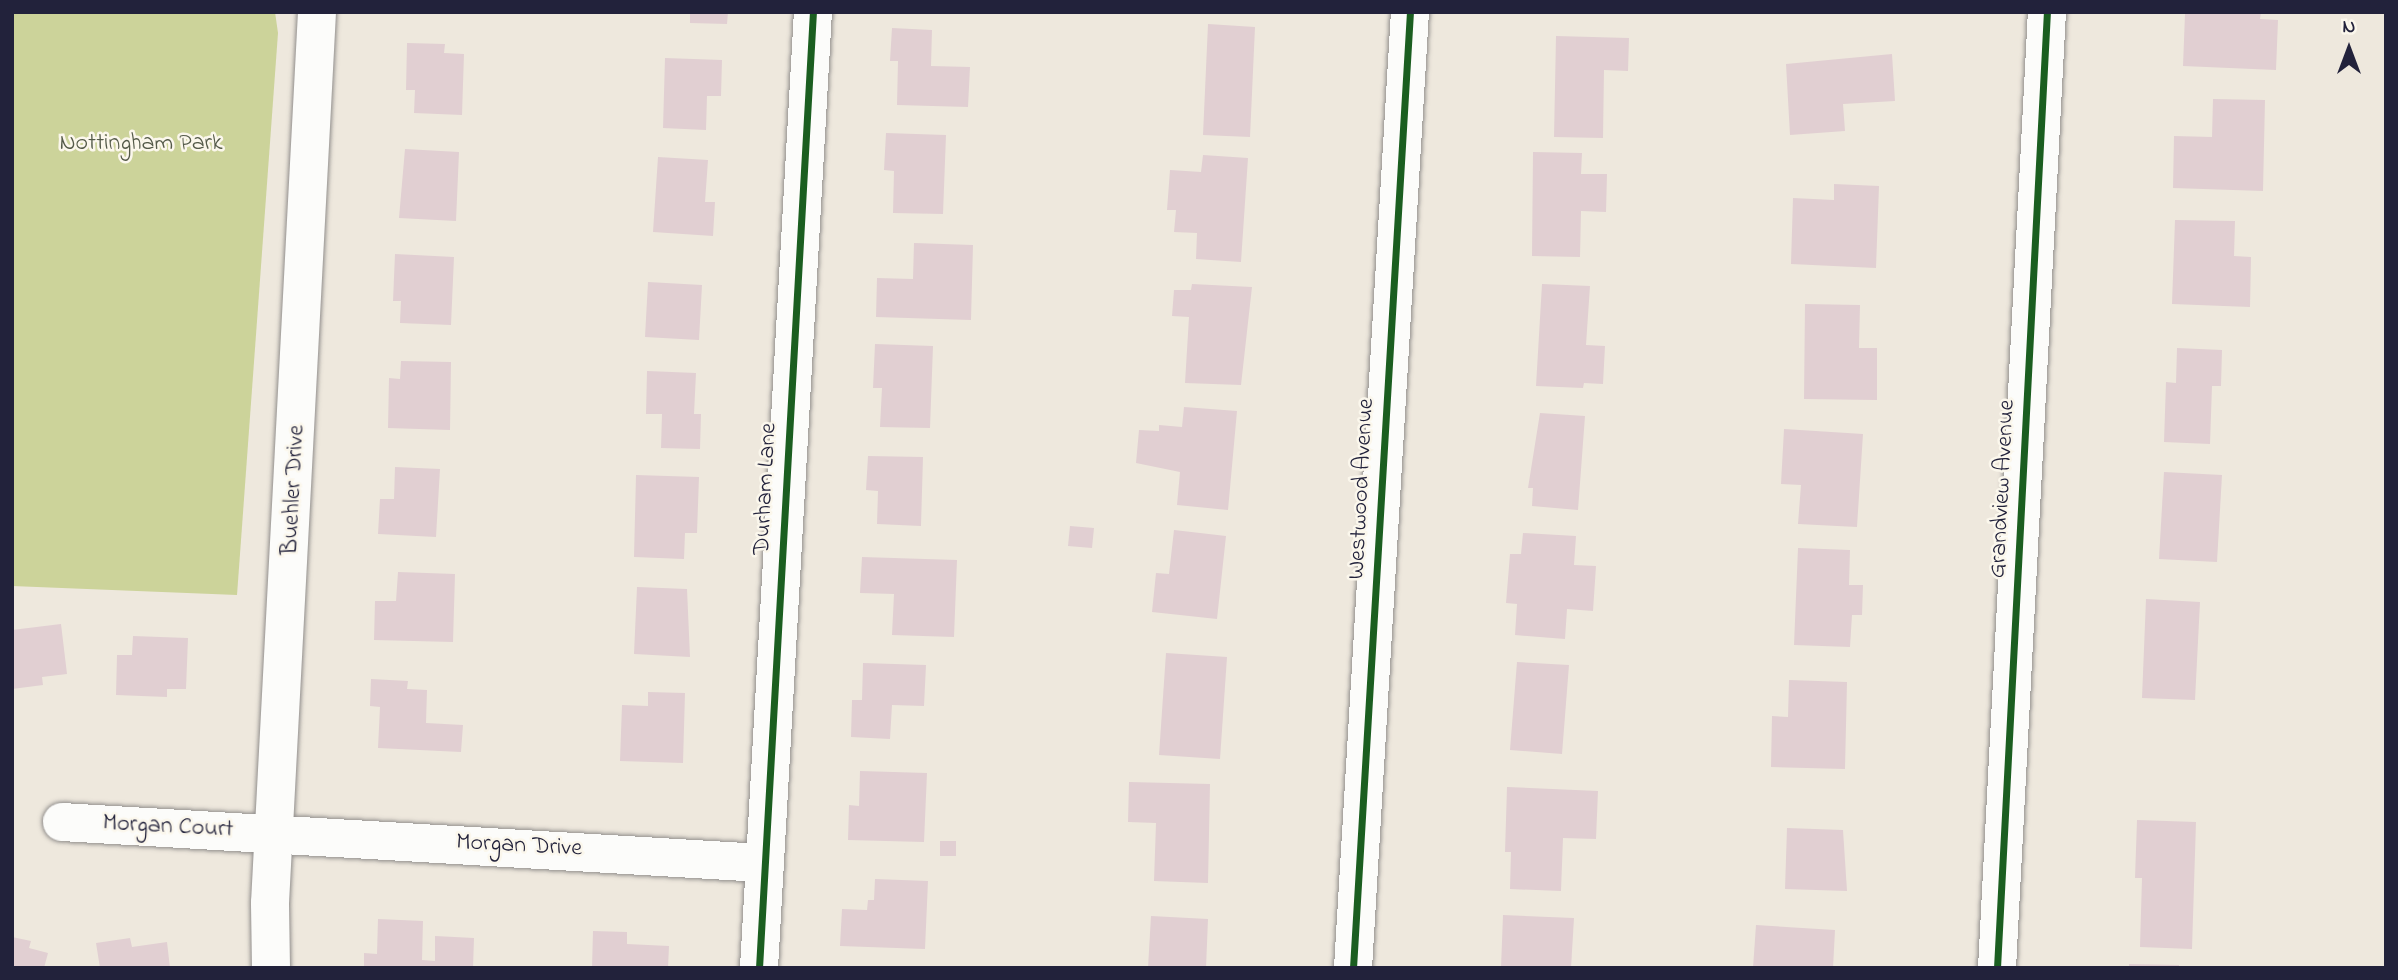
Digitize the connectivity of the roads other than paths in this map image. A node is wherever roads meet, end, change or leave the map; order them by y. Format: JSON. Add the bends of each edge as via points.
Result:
{"nodes":[{"id":1,"x":317,"y":12,"type":"edge"},
{"id":2,"x":813,"y":12,"type":"edge"},
{"id":3,"x":1410,"y":12,"type":"edge"},
{"id":4,"x":2047,"y":12,"type":"edge"},
{"id":5,"x":62,"y":822,"type":"dead end"},
{"id":6,"x":274,"y":833,"type":"junction"},
{"id":7,"x":763,"y":863,"type":"junction"},
{"id":8,"x":271,"y":968,"type":"edge"},
{"id":9,"x":759,"y":968,"type":"edge"},
{"id":10,"x":1353,"y":968,"type":"edge"},
{"id":11,"x":1997,"y":968,"type":"edge"}],
"edges":[{"from":1,"to":6,"type":"street","name":"Buehler Drive"},
{"from":2,"to":7,"type":"street","name":"Durham Lane"},
{"from":3,"to":10,"type":"street","name":"Westwood Avenue"},
{"from":4,"to":11,"type":"street","name":"Grandview Avenue"},
{"from":5,"to":6,"type":"street","name":"Morgan Court"},
{"from":6,"to":7,"type":"street","name":"Morgan Drive"},
{"from":6,"to":8,"type":"street","name":"Buehler Drive"},
{"from":7,"to":9,"type":"street","name":"Durham Lane"}]}
